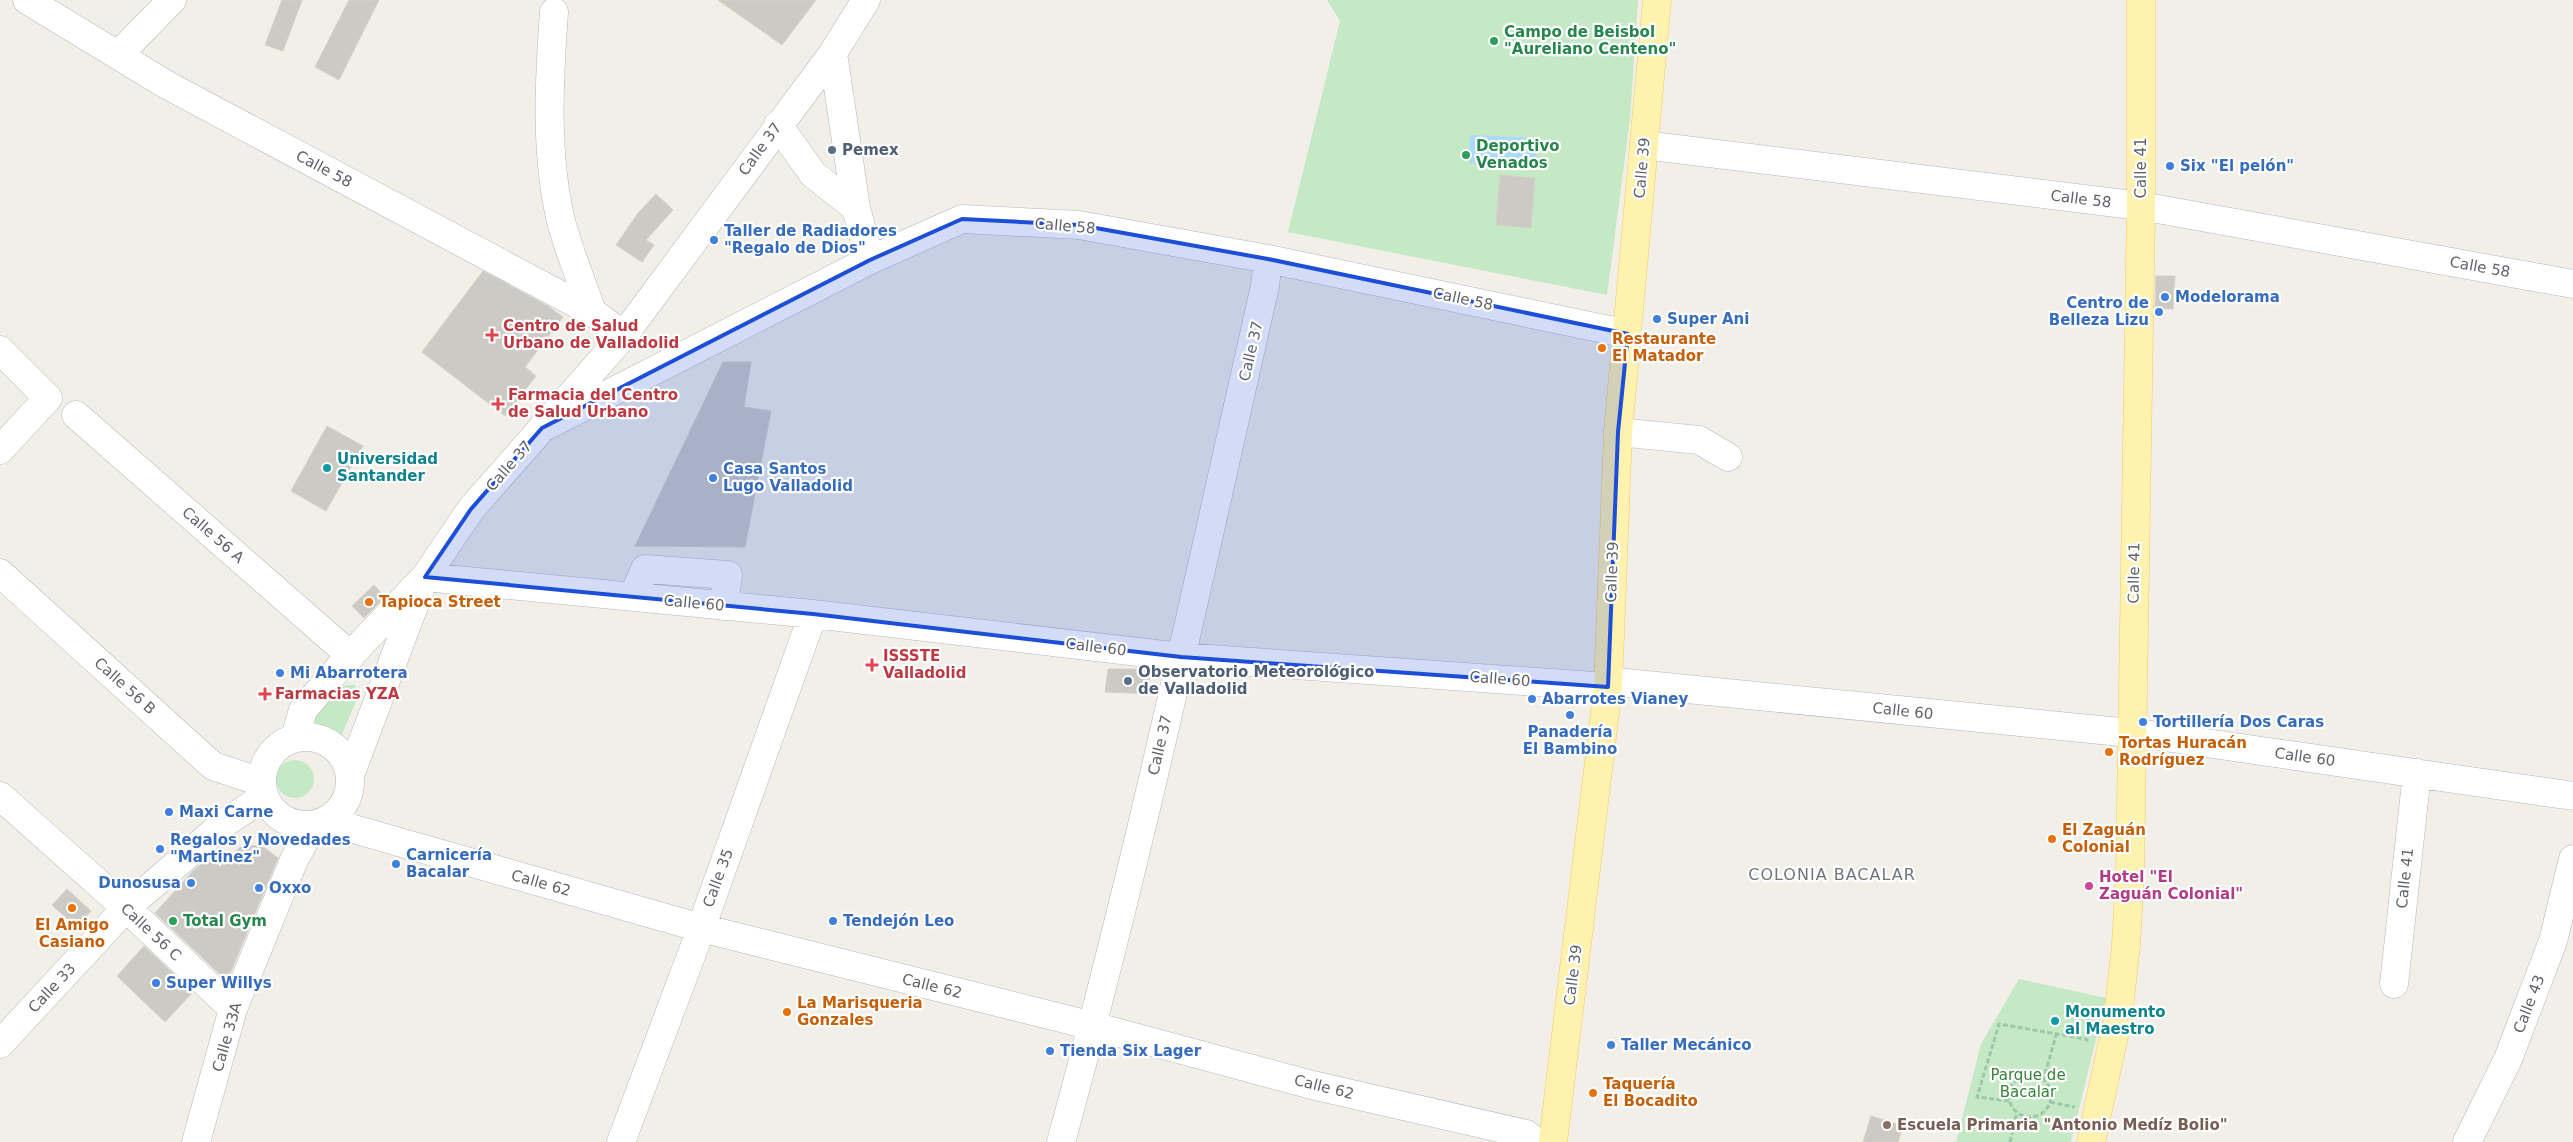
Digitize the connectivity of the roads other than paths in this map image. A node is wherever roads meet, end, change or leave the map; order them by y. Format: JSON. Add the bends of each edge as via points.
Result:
{"nodes":[{"id":1,"x":27,"y":0,"type":"edge"},
{"id":2,"x":172,"y":0,"type":"edge"},
{"id":3,"x":866,"y":0,"type":"edge"},
{"id":4,"x":1657,"y":0,"type":"edge"},
{"id":5,"x":2141,"y":0,"type":"edge"},
{"id":6,"x":554,"y":12,"type":"dead end"},
{"id":7,"x":833,"y":52,"type":"junction"},
{"id":8,"x":118,"y":55,"type":"junction"},
{"id":9,"x":778,"y":125,"type":"junction"},
{"id":10,"x":1644,"y":145,"type":"junction"},
{"id":11,"x":2141,"y":206,"type":"junction"},
{"id":12,"x":856,"y":208,"type":"junction"},
{"id":13,"x":1268,"y":259,"type":"junction"},
{"id":14,"x":870,"y":260,"type":"junction"},
{"id":15,"x":2573,"y":284,"type":"edge"},
{"id":16,"x":592,"y":312,"type":"junction"},
{"id":17,"x":1628,"y":334,"type":"junction"},
{"id":18,"x":624,"y":335,"type":"junction"},
{"id":19,"x":0,"y":350,"type":"edge"},
{"id":20,"x":76,"y":415,"type":"dead end"},
{"id":21,"x":542,"y":428,"type":"junction"},
{"id":22,"x":1618,"y":432,"type":"junction"},
{"id":23,"x":0,"y":450,"type":"edge"},
{"id":24,"x":1728,"y":457,"type":"dead end"},
{"id":25,"x":0,"y":572,"type":"edge"},
{"id":26,"x":424,"y":577,"type":"junction"},
{"id":27,"x":813,"y":614,"type":"junction"},
{"id":28,"x":351,"y":656,"type":"junction"},
{"id":29,"x":1181,"y":657,"type":"junction"},
{"id":30,"x":1608,"y":687,"type":"junction"},
{"id":31,"x":2132,"y":734,"type":"junction"},
{"id":32,"x":295,"y":737,"type":"junction"},
{"id":33,"x":2417,"y":773,"type":"junction"},
{"id":34,"x":350,"y":775,"type":"junction"},
{"id":35,"x":263,"y":789,"type":"junction"},
{"id":36,"x":0,"y":796,"type":"edge"},
{"id":37,"x":2573,"y":796,"type":"edge"},
{"id":38,"x":338,"y":812,"type":"junction"},
{"id":39,"x":313,"y":825,"type":"junction"},
{"id":40,"x":2573,"y":860,"type":"edge"},
{"id":41,"x":126,"y":908,"type":"junction"},
{"id":42,"x":700,"y":928,"type":"junction"},
{"id":43,"x":2394,"y":984,"type":"dead end"},
{"id":44,"x":233,"y":1009,"type":"junction"},
{"id":45,"x":1093,"y":1026,"type":"junction"},
{"id":46,"x":1,"y":1041,"type":"edge"},
{"id":47,"x":196,"y":1142,"type":"edge"},
{"id":48,"x":621,"y":1142,"type":"edge"},
{"id":49,"x":1061,"y":1142,"type":"edge"},
{"id":50,"x":1536,"y":1142,"type":"edge"},
{"id":51,"x":1553,"y":1142,"type":"edge"},
{"id":52,"x":2091,"y":1142,"type":"edge"},
{"id":53,"x":2467,"y":1142,"type":"edge"}],
"edges":[{"from":1,"to":8,"type":"street","name":"Calle 58"},
{"from":2,"to":8,"type":"street"},
{"from":3,"to":7,"type":"street","name":"Calle 37"},
{"from":4,"to":10,"type":"main road","name":"Calle 39"},
{"from":5,"to":11,"type":"main road","name":"Calle 41"},
{"from":6,"to":16,"type":"street","via":[[550,67],[552,169],[562,223]]},
{"from":7,"to":9,"type":"street","name":"Calle 37"},
{"from":7,"to":12,"type":"street"},
{"from":8,"to":16,"type":"street","name":"Calle 58","via":[[167,85]]},
{"from":9,"to":12,"type":"street","via":[[814,174]]},
{"from":9,"to":18,"type":"street","name":"Calle 37"},
{"from":10,"to":11,"type":"street","name":"Calle 58"},
{"from":10,"to":17,"type":"main road","name":"Calle 39"},
{"from":11,"to":15,"type":"street","name":"Calle 58"},
{"from":11,"to":31,"type":"main road","name":"Calle 41"},
{"from":12,"to":14,"type":"street"},
{"from":13,"to":14,"type":"street","name":"Calle 58","via":[[1079,225],[962,219]]},
{"from":13,"to":17,"type":"street","name":"Calle 58"},
{"from":13,"to":29,"type":"street","name":"Calle 37","via":[[1265,286]]},
{"from":14,"to":21,"type":"street","name":"Calle 58"},
{"from":16,"to":18,"type":"street","name":"Calle 58"},
{"from":17,"to":22,"type":"main road","name":"Calle 39"},
{"from":18,"to":21,"type":"street","name":"Calle 37"},
{"from":19,"to":23,"type":"street","via":[[48,398]]},
{"from":20,"to":28,"type":"street","name":"Calle 56 A"},
{"from":21,"to":26,"type":"street","name":"Calle 37","via":[[471,509]]},
{"from":22,"to":24,"type":"street","via":[[1699,440]]},
{"from":22,"to":30,"type":"main road","name":"Calle 39"},
{"from":25,"to":35,"type":"street","name":"Calle 56 B","via":[[213,766]]},
{"from":26,"to":27,"type":"street","name":"Calle 60"},
{"from":26,"to":28,"type":"street","name":"Calle 37"},
{"from":26,"to":34,"type":"street"},
{"from":27,"to":29,"type":"street","name":"Calle 60"},
{"from":27,"to":42,"type":"street","name":"Calle 35"},
{"from":28,"to":32,"type":"street","name":"Calle 37","via":[[302,710]]},
{"from":29,"to":30,"type":"street","name":"Calle 60"},
{"from":29,"to":45,"type":"street","name":"Calle 37"},
{"from":30,"to":31,"type":"street","name":"Calle 60","via":[[1626,683]]},
{"from":30,"to":51,"type":"main road","name":"Calle 39"},
{"from":31,"to":33,"type":"street","name":"Calle 60"},
{"from":31,"to":52,"type":"main road","name":"Calle 41","via":[[2126,945],[2118,1017]]},
{"from":32,"to":34,"type":"street","via":[[310,736],[336,748],[346,760]]},
{"from":32,"to":35,"type":"street","via":[[270,753],[263,767]]},
{"from":33,"to":37,"type":"street","name":"Calle 60"},
{"from":33,"to":43,"type":"street","name":"Calle 41"},
{"from":34,"to":38,"type":"street","via":[[350,788]]},
{"from":35,"to":39,"type":"street","via":[[272,810],[283,820],[297,825]]},
{"from":35,"to":41,"type":"street","name":"Calle 33"},
{"from":36,"to":41,"type":"street","name":"Calle 56 C"},
{"from":38,"to":39,"type":"street"},
{"from":38,"to":42,"type":"street","name":"Calle 62","via":[[343,826]]},
{"from":39,"to":44,"type":"street","name":"Calle 33A","via":[[294,860]]},
{"from":40,"to":53,"type":"street","name":"Calle 43","via":[[2554,941],[2508,1059]]},
{"from":41,"to":44,"type":"street","name":"Calle 56 C"},
{"from":41,"to":46,"type":"street","name":"Calle 33"},
{"from":42,"to":45,"type":"street","name":"Calle 62"},
{"from":42,"to":48,"type":"street","name":"Calle 35"},
{"from":44,"to":47,"type":"street","name":"Calle 33A"},
{"from":45,"to":49,"type":"street","name":"Calle 37"},
{"from":45,"to":50,"type":"street","name":"Calle 62","via":[[1312,1085],[1526,1134]]}]}
